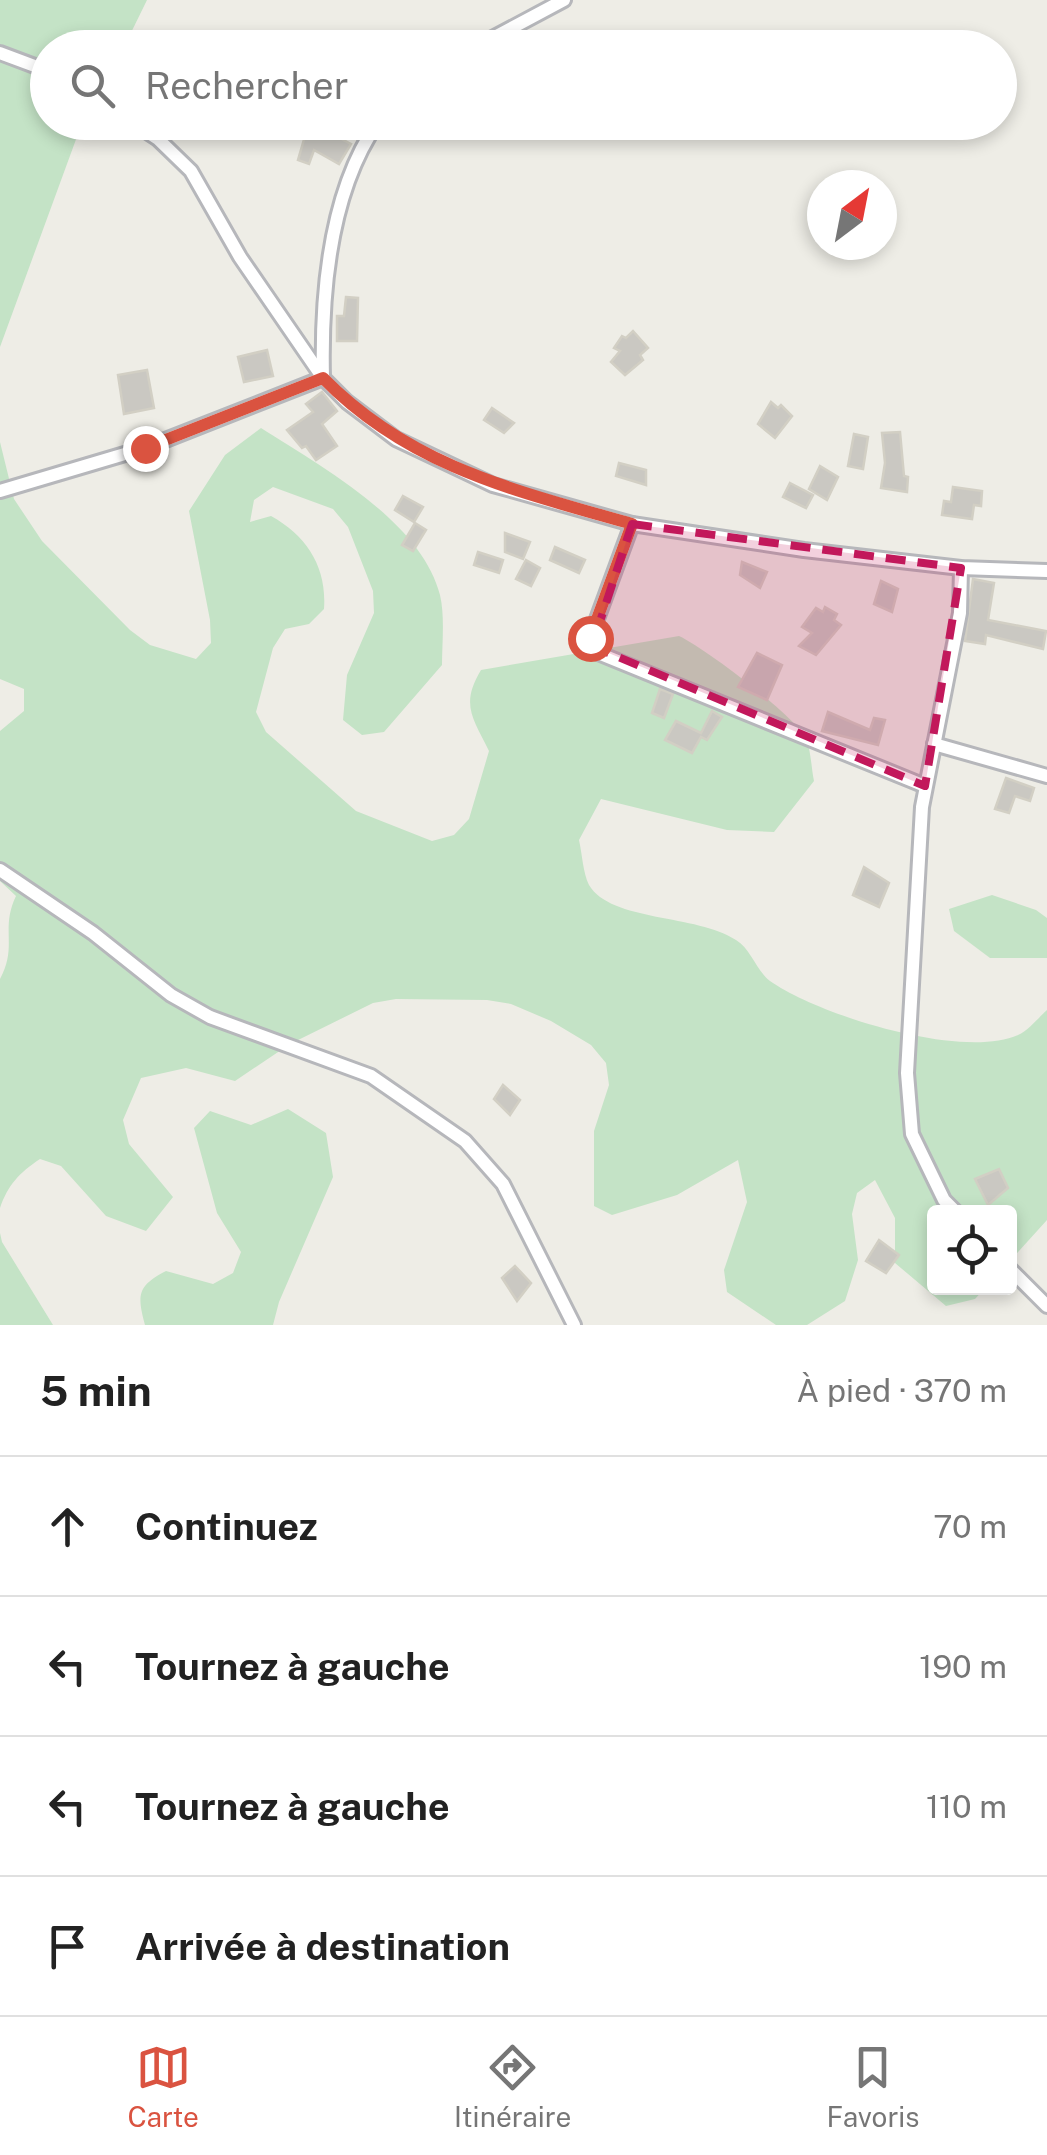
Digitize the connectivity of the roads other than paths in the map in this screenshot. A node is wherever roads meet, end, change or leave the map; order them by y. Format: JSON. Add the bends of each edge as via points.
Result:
{"nodes":[{"id":1,"x":564,"y":0,"type":"edge"},
{"id":2,"x":508,"y":30,"type":"edge"},
{"id":3,"x":0,"y":53,"type":"edge"},
{"id":4,"x":30,"y":64,"type":"edge"},
{"id":5,"x":158,"y":140,"type":"edge"},
{"id":6,"x":366,"y":140,"type":"edge"},
{"id":7,"x":323,"y":378,"type":"junction"},
{"id":8,"x":0,"y":491,"type":"edge"},
{"id":9,"x":632,"y":524,"type":"junction"},
{"id":10,"x":962,"y":568,"type":"junction"},
{"id":11,"x":1047,"y":571,"type":"edge"},
{"id":12,"x":934,"y":744,"type":"junction"},
{"id":13,"x":1047,"y":776,"type":"edge"},
{"id":14,"x":925,"y":786,"type":"junction"},
{"id":15,"x":0,"y":870,"type":"edge"},
{"id":16,"x":949,"y":1205,"type":"edge"},
{"id":17,"x":1017,"y":1276,"type":"edge"},
{"id":18,"x":1047,"y":1306,"type":"edge"},
{"id":19,"x":574,"y":1325,"type":"edge"}],
"edges":[{"from":1,"to":2,"type":"street"},
{"from":3,"to":4,"type":"street"},
{"from":5,"to":7,"type":"street","via":[[191,171]]},
{"from":6,"to":7,"type":"street","via":[[335,228],[322,315]]},
{"from":7,"to":8,"type":"street","via":[[145,448]]},
{"from":7,"to":9,"type":"street","via":[[396,439],[493,485]]},
{"from":9,"to":10,"type":"street"},
{"from":9,"to":14,"type":"street","via":[[590,638],[598,652]]},
{"from":10,"to":11,"type":"street"},
{"from":10,"to":12,"type":"street","via":[[960,613]]},
{"from":12,"to":13,"type":"street"},
{"from":12,"to":14,"type":"street"},
{"from":14,"to":16,"type":"street","via":[[908,1073],[912,1134]]},
{"from":15,"to":19,"type":"street","via":[[170,996],[371,1076],[465,1141],[503,1184]]},
{"from":17,"to":18,"type":"street"}]}
